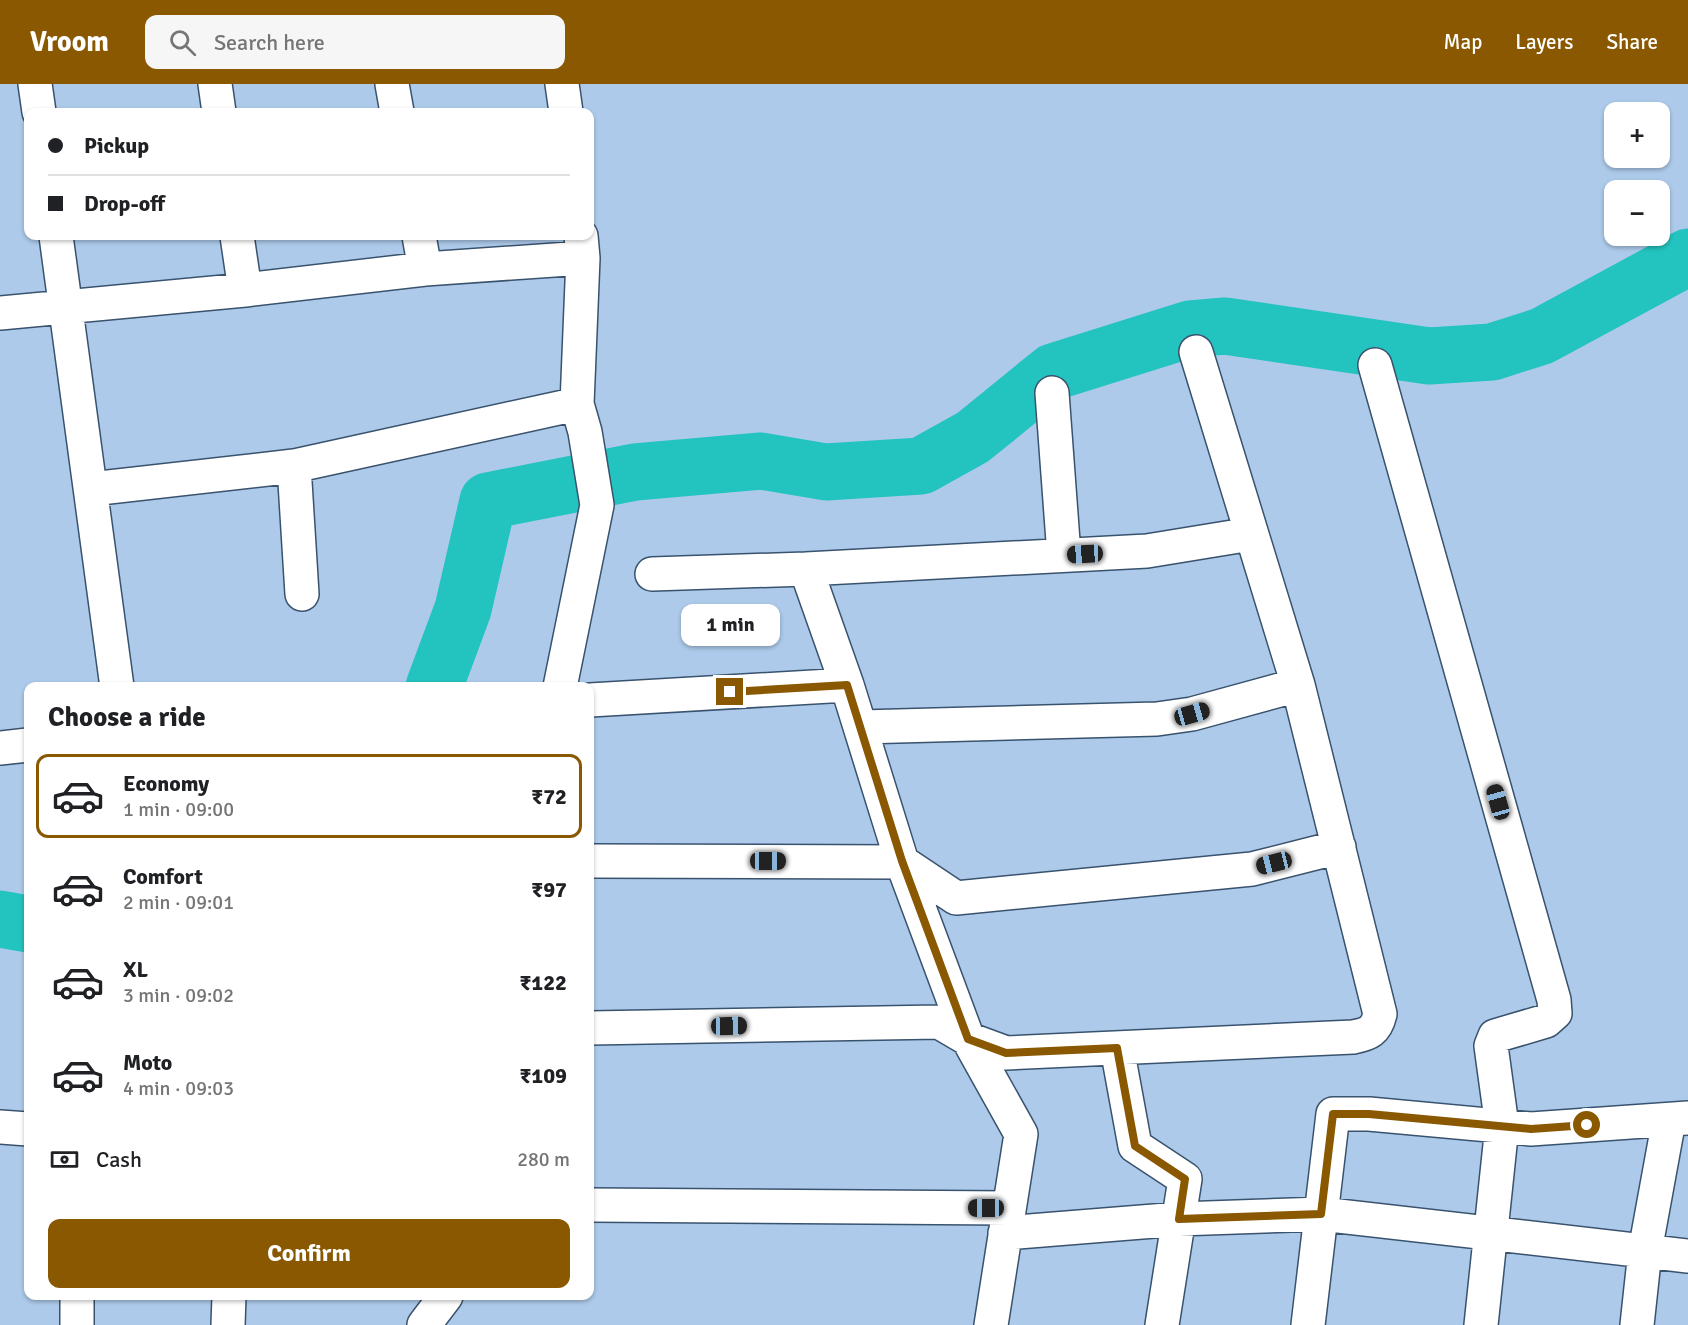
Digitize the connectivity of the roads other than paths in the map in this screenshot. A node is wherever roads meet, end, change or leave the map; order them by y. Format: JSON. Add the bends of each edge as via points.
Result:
{"nodes":[{"id":1,"x":35,"y":84,"type":"edge"},
{"id":2,"x":215,"y":84,"type":"edge"},
{"id":3,"x":392,"y":84,"type":"edge"},
{"id":4,"x":562,"y":84,"type":"edge"},
{"id":5,"x":38,"y":108,"type":"edge"},
{"id":6,"x":218,"y":108,"type":"edge"},
{"id":7,"x":396,"y":108,"type":"edge"},
{"id":8,"x":565,"y":108,"type":"edge"},
{"id":9,"x":58,"y":240,"type":"edge"},
{"id":10,"x":238,"y":240,"type":"edge"},
{"id":11,"x":420,"y":240,"type":"edge"},
{"id":12,"x":582,"y":247,"type":"edge"},
{"id":13,"x":425,"y":269,"type":"junction"},
{"id":14,"x":244,"y":290,"type":"junction"},
{"id":15,"x":66,"y":306,"type":"junction"},
{"id":16,"x":0,"y":313,"type":"edge"},
{"id":17,"x":1196,"y":352,"type":"dead end"},
{"id":18,"x":1375,"y":365,"type":"dead end"},
{"id":19,"x":1052,"y":393,"type":"dead end"},
{"id":20,"x":581,"y":418,"type":"junction"},
{"id":21,"x":294,"y":466,"type":"junction"},
{"id":22,"x":92,"y":489,"type":"junction"},
{"id":23,"x":1251,"y":534,"type":"junction"},
{"id":24,"x":1065,"y":555,"type":"junction"},
{"id":25,"x":806,"y":569,"type":"junction"},
{"id":26,"x":652,"y":574,"type":"dead end"},
{"id":27,"x":302,"y":594,"type":"dead end"},
{"id":28,"x":116,"y":682,"type":"edge"},
{"id":29,"x":561,"y":682,"type":"edge"},
{"id":30,"x":847,"y":685,"type":"junction"},
{"id":31,"x":1298,"y":685,"type":"junction"},
{"id":32,"x":594,"y":700,"type":"edge"},
{"id":33,"x":861,"y":727,"type":"junction"},
{"id":34,"x":24,"y":745,"type":"edge"},
{"id":35,"x":0,"y":748,"type":"edge"},
{"id":36,"x":1339,"y":847,"type":"junction"},
{"id":37,"x":594,"y":861,"type":"edge"},
{"id":38,"x":902,"y":861,"type":"junction"},
{"id":39,"x":594,"y":1028,"type":"edge"},
{"id":40,"x":968,"y":1039,"type":"junction"},
{"id":41,"x":1117,"y":1048,"type":"junction"},
{"id":42,"x":1679,"y":1119,"type":"edge"},
{"id":43,"x":1502,"y":1126,"type":"junction"},
{"id":44,"x":0,"y":1127,"type":"edge"},
{"id":45,"x":24,"y":1129,"type":"edge"},
{"id":46,"x":594,"y":1204,"type":"edge"},
{"id":47,"x":1321,"y":1214,"type":"junction"},
{"id":48,"x":1179,"y":1219,"type":"junction"},
{"id":49,"x":1007,"y":1220,"type":"junction"},
{"id":50,"x":1493,"y":1234,"type":"junction"},
{"id":51,"x":1645,"y":1251,"type":"junction"},
{"id":52,"x":1688,"y":1256,"type":"edge"},
{"id":53,"x":77,"y":1300,"type":"edge"},
{"id":54,"x":229,"y":1300,"type":"edge"},
{"id":55,"x":443,"y":1300,"type":"edge"},
{"id":56,"x":77,"y":1325,"type":"edge"},
{"id":57,"x":228,"y":1325,"type":"edge"},
{"id":58,"x":424,"y":1325,"type":"edge"},
{"id":59,"x":991,"y":1325,"type":"edge"},
{"id":60,"x":1162,"y":1325,"type":"edge"},
{"id":61,"x":1308,"y":1325,"type":"edge"},
{"id":62,"x":1481,"y":1325,"type":"edge"},
{"id":63,"x":1637,"y":1325,"type":"edge"}],
"edges":[{"from":1,"to":5,"type":"street"},
{"from":2,"to":6,"type":"street"},
{"from":3,"to":7,"type":"street"},
{"from":4,"to":8,"type":"street"},
{"from":9,"to":15,"type":"street"},
{"from":10,"to":14,"type":"street"},
{"from":11,"to":13,"type":"street"},
{"from":12,"to":13,"type":"street"},
{"from":12,"to":20,"type":"street"},
{"from":13,"to":14,"type":"street"},
{"from":14,"to":15,"type":"street"},
{"from":15,"to":16,"type":"street"},
{"from":15,"to":22,"type":"street"},
{"from":17,"to":23,"type":"street"},
{"from":18,"to":43,"type":"street","via":[[1554,1000],[1555,1012],[1546,1021],[1495,1036],[1491,1046]]},
{"from":19,"to":24,"type":"street"},
{"from":20,"to":21,"type":"street"},
{"from":20,"to":29,"type":"street","via":[[597,505]]},
{"from":21,"to":22,"type":"street"},
{"from":21,"to":27,"type":"street"},
{"from":22,"to":28,"type":"street"},
{"from":23,"to":24,"type":"street","via":[[1148,551]]},
{"from":23,"to":31,"type":"street"},
{"from":24,"to":25,"type":"street"},
{"from":25,"to":26,"type":"street"},
{"from":25,"to":30,"type":"street"},
{"from":30,"to":32,"type":"street"},
{"from":30,"to":33,"type":"street"},
{"from":31,"to":33,"type":"street","via":[[1175,717]]},
{"from":31,"to":36,"type":"street"},
{"from":33,"to":38,"type":"street"},
{"from":34,"to":35,"type":"street"},
{"from":36,"to":38,"type":"street","via":[[1252,868],[956,898]]},
{"from":36,"to":41,"type":"street","via":[[1380,1014],[1378,1025],[1370,1034]]},
{"from":37,"to":38,"type":"street"},
{"from":38,"to":40,"type":"street"},
{"from":39,"to":40,"type":"street","via":[[939,1022]]},
{"from":40,"to":41,"type":"street","via":[[1006,1053]]},
{"from":40,"to":49,"type":"street","via":[[1021,1134]]},
{"from":41,"to":48,"type":"street","via":[[1135,1146],[1185,1179]]},
{"from":42,"to":43,"type":"street","via":[[1531,1129]]},
{"from":42,"to":51,"type":"street"},
{"from":43,"to":47,"type":"street","via":[[1333,1114]]},
{"from":43,"to":50,"type":"street"},
{"from":44,"to":45,"type":"street"},
{"from":46,"to":49,"type":"street"},
{"from":47,"to":48,"type":"street"},
{"from":47,"to":50,"type":"street"},
{"from":47,"to":61,"type":"street"},
{"from":48,"to":49,"type":"street"},
{"from":48,"to":60,"type":"street"},
{"from":49,"to":59,"type":"street"},
{"from":50,"to":51,"type":"street"},
{"from":50,"to":62,"type":"street"},
{"from":51,"to":52,"type":"street"},
{"from":51,"to":63,"type":"street"},
{"from":53,"to":56,"type":"street"},
{"from":54,"to":57,"type":"street"},
{"from":55,"to":58,"type":"street"}]}
